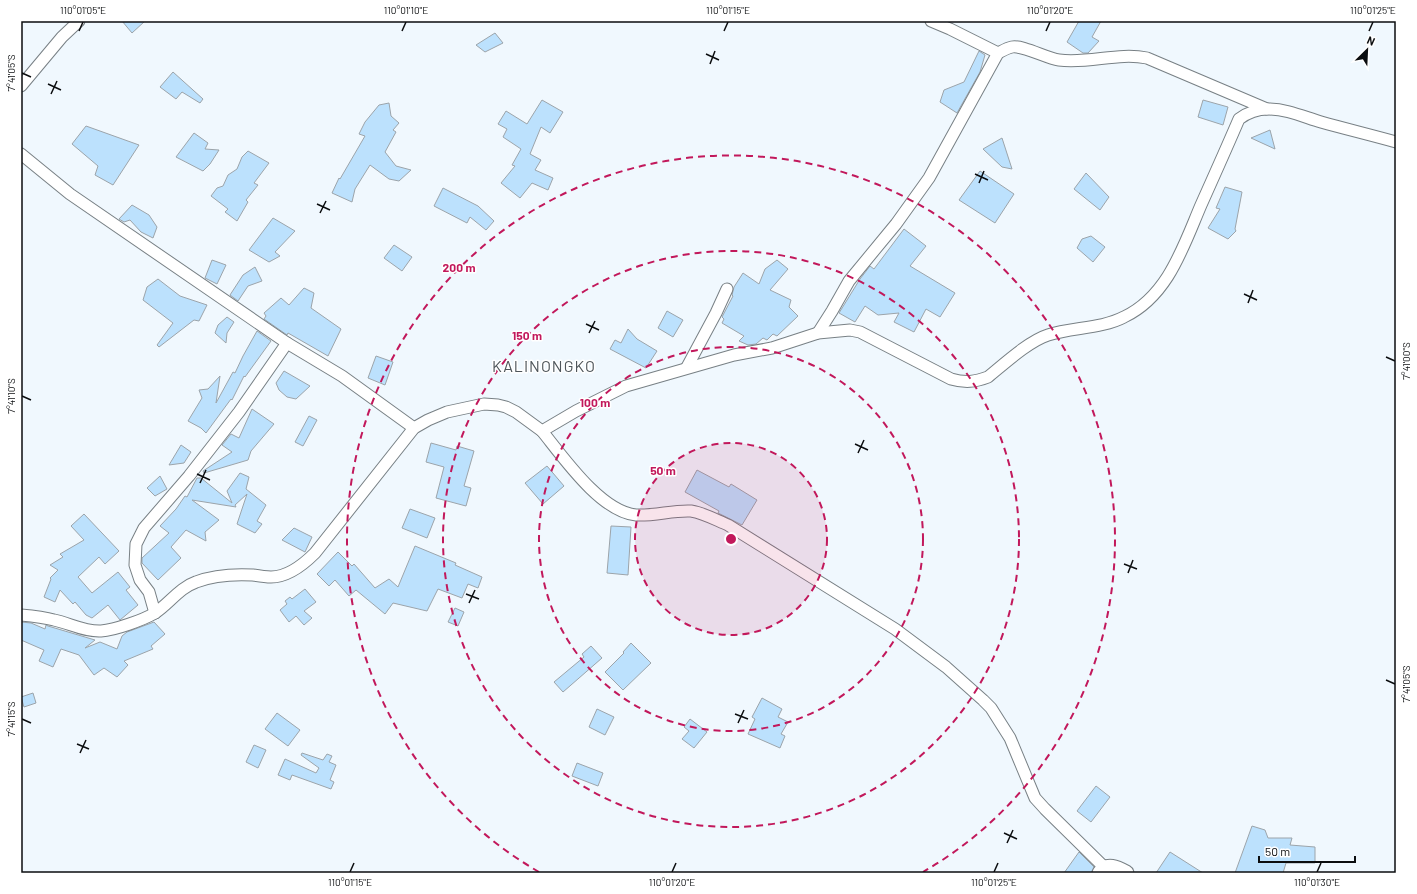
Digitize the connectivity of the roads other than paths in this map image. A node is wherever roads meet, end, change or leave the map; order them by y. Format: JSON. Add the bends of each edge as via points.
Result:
{"nodes":[{"id":1,"x":79,"y":21,"type":"edge"},
{"id":2,"x":930,"y":21,"type":"edge"},
{"id":3,"x":998,"y":53,"type":"junction"},
{"id":4,"x":21,"y":86,"type":"edge"},
{"id":5,"x":1268,"y":109,"type":"junction"},
{"id":6,"x":1396,"y":142,"type":"edge"},
{"id":7,"x":21,"y":154,"type":"edge"},
{"id":8,"x":727,"y":289,"type":"dead end"},
{"id":9,"x":818,"y":333,"type":"junction"},
{"id":10,"x":287,"y":343,"type":"junction"},
{"id":11,"x":687,"y":368,"type":"junction"},
{"id":12,"x":414,"y":428,"type":"junction"},
{"id":13,"x":542,"y":432,"type":"junction"},
{"id":14,"x":155,"y":613,"type":"junction"},
{"id":15,"x":21,"y":614,"type":"edge"},
{"id":16,"x":1103,"y":870,"type":"edge"},
{"id":17,"x":1126,"y":873,"type":"edge"}],
"edges":[{"from":1,"to":4,"type":"street","via":[[62,37]]},
{"from":2,"to":3,"type":"street","via":[[950,28]]},
{"from":3,"to":5,"type":"street","via":[[1014,46],[1058,60],[1082,62],[1125,56],[1147,58]]},
{"from":3,"to":9,"type":"street","via":[[929,178],[896,224],[849,280]]},
{"from":5,"to":6,"type":"street","via":[[1292,112]]},
{"from":5,"to":9,"type":"street","via":[[1258,110],[1239,119],[1177,262],[1159,290],[1124,318],[1046,335],[988,377],[970,382],[960,382],[943,376],[860,332],[850,330]]},
{"from":7,"to":10,"type":"street","via":[[70,194]]},
{"from":8,"to":11,"type":"street"},
{"from":9,"to":11,"type":"street","via":[[772,348]]},
{"from":10,"to":12,"type":"street","via":[[342,376]]},
{"from":10,"to":14,"type":"street","via":[[239,412],[144,528],[136,544],[135,566],[140,580],[149,592]]},
{"from":11,"to":13,"type":"street","via":[[626,386],[576,411]]},
{"from":12,"to":13,"type":"street","via":[[447,412],[484,404],[506,407]]},
{"from":12,"to":14,"type":"street","via":[[322,546],[306,562],[279,576],[225,576],[195,582],[184,587]]},
{"from":13,"to":16,"type":"street","via":[[580,478],[620,511],[640,515],[691,511],[728,525],[895,629],[946,667],[991,708],[1010,738],[1035,798]]},
{"from":14,"to":15,"type":"street","via":[[117,629],[99,631]]},
{"from":16,"to":17,"type":"street","via":[[1114,867]]}]}
